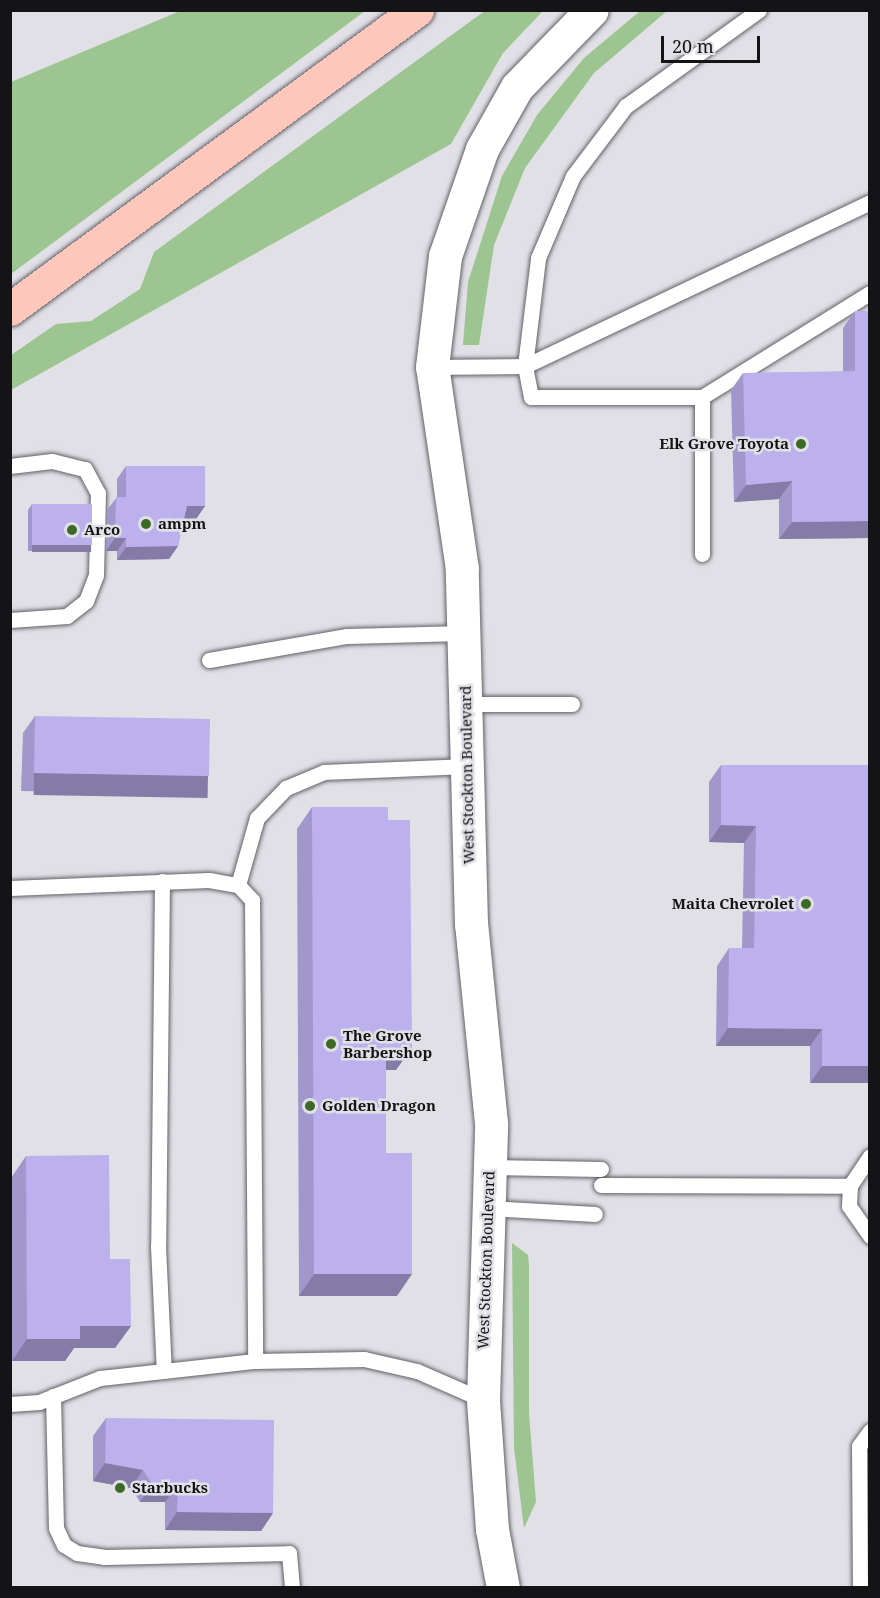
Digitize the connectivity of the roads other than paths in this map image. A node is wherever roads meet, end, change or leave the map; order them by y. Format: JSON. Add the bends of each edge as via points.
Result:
{"nodes":[{"id":1,"x":417,"y":10,"type":"edge"},
{"id":2,"x":592,"y":10,"type":"edge"},
{"id":3,"x":759,"y":10,"type":"edge"},
{"id":4,"x":870,"y":202,"type":"edge"},
{"id":5,"x":870,"y":293,"type":"edge"},
{"id":6,"x":10,"y":309,"type":"edge"},
{"id":7,"x":525,"y":366,"type":"junction"},
{"id":8,"x":432,"y":367,"type":"junction"},
{"id":9,"x":702,"y":397,"type":"junction"},
{"id":10,"x":10,"y":466,"type":"edge"},
{"id":11,"x":702,"y":554,"type":"dead end"},
{"id":12,"x":10,"y":620,"type":"edge"},
{"id":13,"x":464,"y":633,"type":"junction"},
{"id":14,"x":209,"y":660,"type":"dead end"},
{"id":15,"x":466,"y":704,"type":"junction"},
{"id":16,"x":572,"y":704,"type":"dead end"},
{"id":17,"x":467,"y":766,"type":"junction"},
{"id":18,"x":162,"y":880,"type":"junction"},
{"id":19,"x":238,"y":885,"type":"junction"},
{"id":20,"x":10,"y":888,"type":"edge"},
{"id":21,"x":870,"y":1156,"type":"edge"},
{"id":22,"x":490,"y":1167,"type":"junction"},
{"id":23,"x":601,"y":1168,"type":"dead end"},
{"id":24,"x":601,"y":1185,"type":"dead end"},
{"id":25,"x":850,"y":1186,"type":"junction"},
{"id":26,"x":488,"y":1208,"type":"junction"},
{"id":27,"x":595,"y":1214,"type":"dead end"},
{"id":28,"x":870,"y":1236,"type":"edge"},
{"id":29,"x":255,"y":1361,"type":"junction"},
{"id":30,"x":164,"y":1371,"type":"junction"},
{"id":31,"x":53,"y":1396,"type":"junction"},
{"id":32,"x":483,"y":1400,"type":"junction"},
{"id":33,"x":10,"y":1404,"type":"edge"},
{"id":34,"x":870,"y":1431,"type":"edge"},
{"id":35,"x":292,"y":1587,"type":"edge"},
{"id":36,"x":503,"y":1587,"type":"edge"},
{"id":37,"x":860,"y":1587,"type":"edge"}],
"edges":[{"from":1,"to":6,"type":"highway"},
{"from":2,"to":8,"type":"street","name":"West Stockton Boulevard","via":[[517,87],[482,149],[445,256]]},
{"from":3,"to":7,"type":"lane","via":[[626,106],[573,176],[538,258]]},
{"from":4,"to":7,"type":"lane"},
{"from":5,"to":9,"type":"lane"},
{"from":7,"to":8,"type":"lane"},
{"from":7,"to":9,"type":"lane","via":[[531,397]]},
{"from":8,"to":13,"type":"street","name":"West Stockton Boulevard","via":[[462,569]]},
{"from":9,"to":11,"type":"lane"},
{"from":10,"to":12,"type":"lane","via":[[52,462],[85,469],[98,493],[96,575],[86,601],[67,616]]},
{"from":13,"to":14,"type":"lane","via":[[347,636]]},
{"from":13,"to":15,"type":"street","name":"West Stockton Boulevard"},
{"from":15,"to":16,"type":"lane"},
{"from":15,"to":17,"type":"street","name":"West Stockton Boulevard"},
{"from":17,"to":19,"type":"lane","via":[[324,772],[286,788],[257,818]]},
{"from":17,"to":22,"type":"street","name":"West Stockton Boulevard","via":[[471,924],[487,1068]]},
{"from":18,"to":19,"type":"lane"},
{"from":18,"to":20,"type":"lane"},
{"from":18,"to":30,"type":"lane","via":[[158,1246]]},
{"from":19,"to":29,"type":"lane","via":[[252,900]]},
{"from":21,"to":25,"type":"lane"},
{"from":22,"to":23,"type":"lane"},
{"from":22,"to":26,"type":"street","name":"West Stockton Boulevard"},
{"from":24,"to":25,"type":"lane"},
{"from":25,"to":28,"type":"lane","via":[[849,1206]]},
{"from":26,"to":27,"type":"lane"},
{"from":26,"to":32,"type":"street","name":"West Stockton Boulevard"},
{"from":29,"to":30,"type":"lane"},
{"from":29,"to":32,"type":"lane","via":[[364,1359],[417,1371]]},
{"from":30,"to":31,"type":"lane","via":[[100,1378]]},
{"from":31,"to":33,"type":"lane"},
{"from":31,"to":35,"type":"lane","via":[[56,1528],[64,1545],[77,1553],[104,1557],[289,1553]]},
{"from":32,"to":36,"type":"street","name":"West Stockton Boulevard","via":[[492,1529]]},
{"from":34,"to":37,"type":"lane","via":[[859,1446]]}]}
